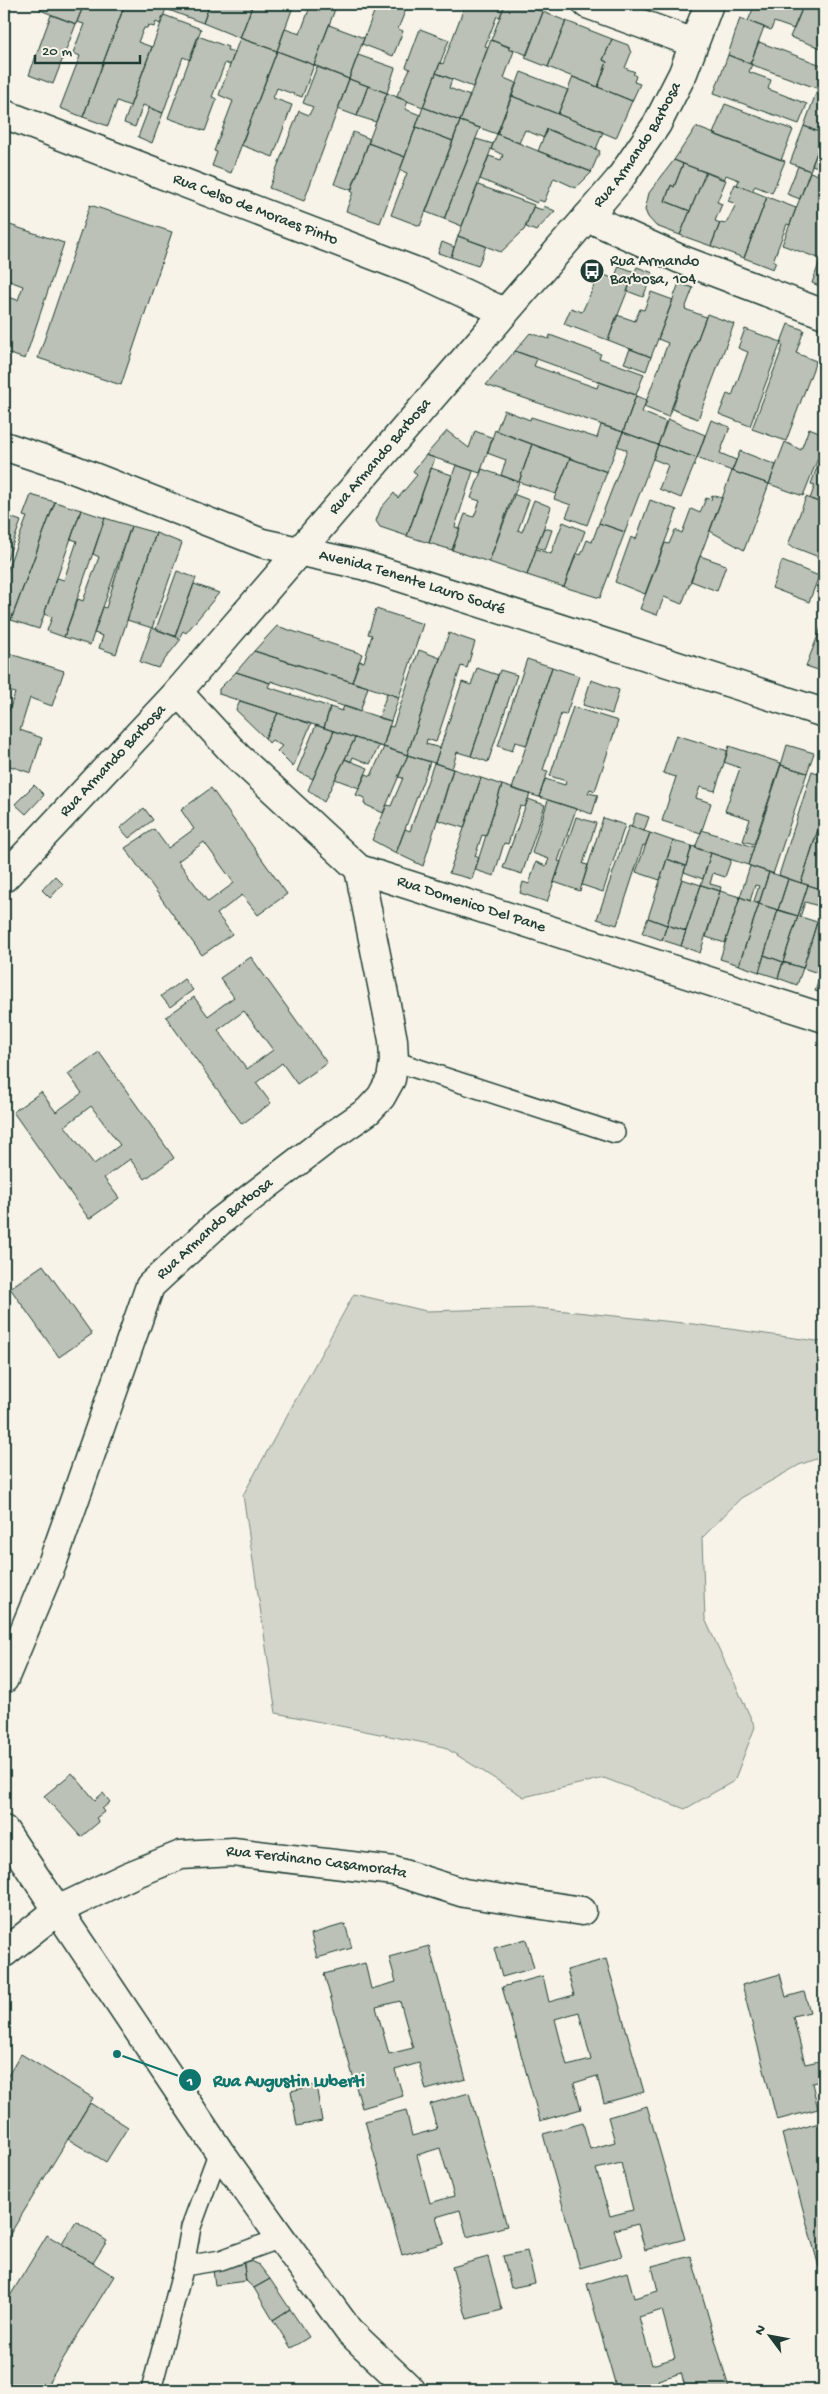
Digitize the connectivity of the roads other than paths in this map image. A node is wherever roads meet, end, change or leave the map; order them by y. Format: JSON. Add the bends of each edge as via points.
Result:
{"nodes":[{"id":1,"x":587,"y":4,"type":"edge"},
{"id":2,"x":709,"y":4,"type":"edge"},
{"id":3,"x":694,"y":43,"type":"junction"},
{"id":4,"x":4,"y":114,"type":"edge"},
{"id":5,"x":587,"y":218,"type":"junction"},
{"id":6,"x":504,"y":312,"type":"junction"},
{"id":7,"x":824,"y":314,"type":"edge"},
{"id":8,"x":4,"y":446,"type":"edge"},
{"id":9,"x":300,"y":552,"type":"junction"},
{"id":10,"x":178,"y":692,"type":"junction"},
{"id":11,"x":824,"y":713,"type":"edge"},
{"id":12,"x":359,"y":869,"type":"junction"},
{"id":13,"x":4,"y":878,"type":"edge"},
{"id":14,"x":824,"y":1018,"type":"edge"},
{"id":15,"x":394,"y":1061,"type":"junction"},
{"id":16,"x":615,"y":1133,"type":"dead end"},
{"id":17,"x":4,"y":1679,"type":"edge"},
{"id":18,"x":4,"y":1830,"type":"edge"},
{"id":19,"x":58,"y":1910,"type":"junction"},
{"id":20,"x":582,"y":1911,"type":"dead end"},
{"id":21,"x":4,"y":1952,"type":"edge"},
{"id":22,"x":219,"y":2151,"type":"junction"},
{"id":23,"x":281,"y":2238,"type":"junction"},
{"id":24,"x":184,"y":2266,"type":"junction"},
{"id":25,"x":151,"y":2390,"type":"edge"},
{"id":26,"x":411,"y":2390,"type":"edge"}],
"edges":[{"from":1,"to":3,"type":"street"},
{"from":2,"to":3,"type":"street","name":"Rua Armando Barbosa"},
{"from":3,"to":5,"type":"street","name":"Rua Armando Barbosa","via":[[657,124],[620,180]]},
{"from":4,"to":6,"type":"street","name":"Rua Celso de Moraes Pinto","via":[[425,275]]},
{"from":5,"to":6,"type":"street","name":"Rua Armando Barbosa"},
{"from":5,"to":7,"type":"street","via":[[680,259]]},
{"from":6,"to":9,"type":"street","name":"Rua Armando Barbosa"},
{"from":8,"to":9,"type":"street","name":"Avenida Tenente Lauro Sodré","via":[[73,469],[262,543]]},
{"from":9,"to":10,"type":"street","name":"Rua Armando Barbosa"},
{"from":9,"to":11,"type":"street","name":"Avenida Tenente Lauro Sodré","via":[[362,564]]},
{"from":10,"to":12,"type":"street","name":"Rua Domenico Del Pane","via":[[237,756]]},
{"from":10,"to":13,"type":"street","name":"Rua Armando Barbosa"},
{"from":12,"to":14,"type":"street","name":"Rua Domenico Del Pane"},
{"from":12,"to":15,"type":"street","name":"Rua Armando Barbosa","via":[[393,1040]]},
{"from":15,"to":16,"type":"lane"},
{"from":15,"to":17,"type":"street","name":"Rua Armando Barbosa","via":[[388,1085],[368,1111],[219,1222],[150,1286],[52,1564]]},
{"from":18,"to":19,"type":"street"},
{"from":19,"to":20,"type":"street","name":"Rua Ferdinano Casamorata","via":[[181,1855],[233,1852],[394,1871],[464,1893]]},
{"from":19,"to":21,"type":"street","name":"Rua Ferdinano Casamorata"},
{"from":19,"to":22,"type":"street"},
{"from":22,"to":23,"type":"street"},
{"from":22,"to":24,"type":"lane","via":[[191,2227]]},
{"from":23,"to":24,"type":"lane","via":[[221,2260]]},
{"from":23,"to":26,"type":"street","via":[[349,2331]]},
{"from":24,"to":25,"type":"lane"}]}
